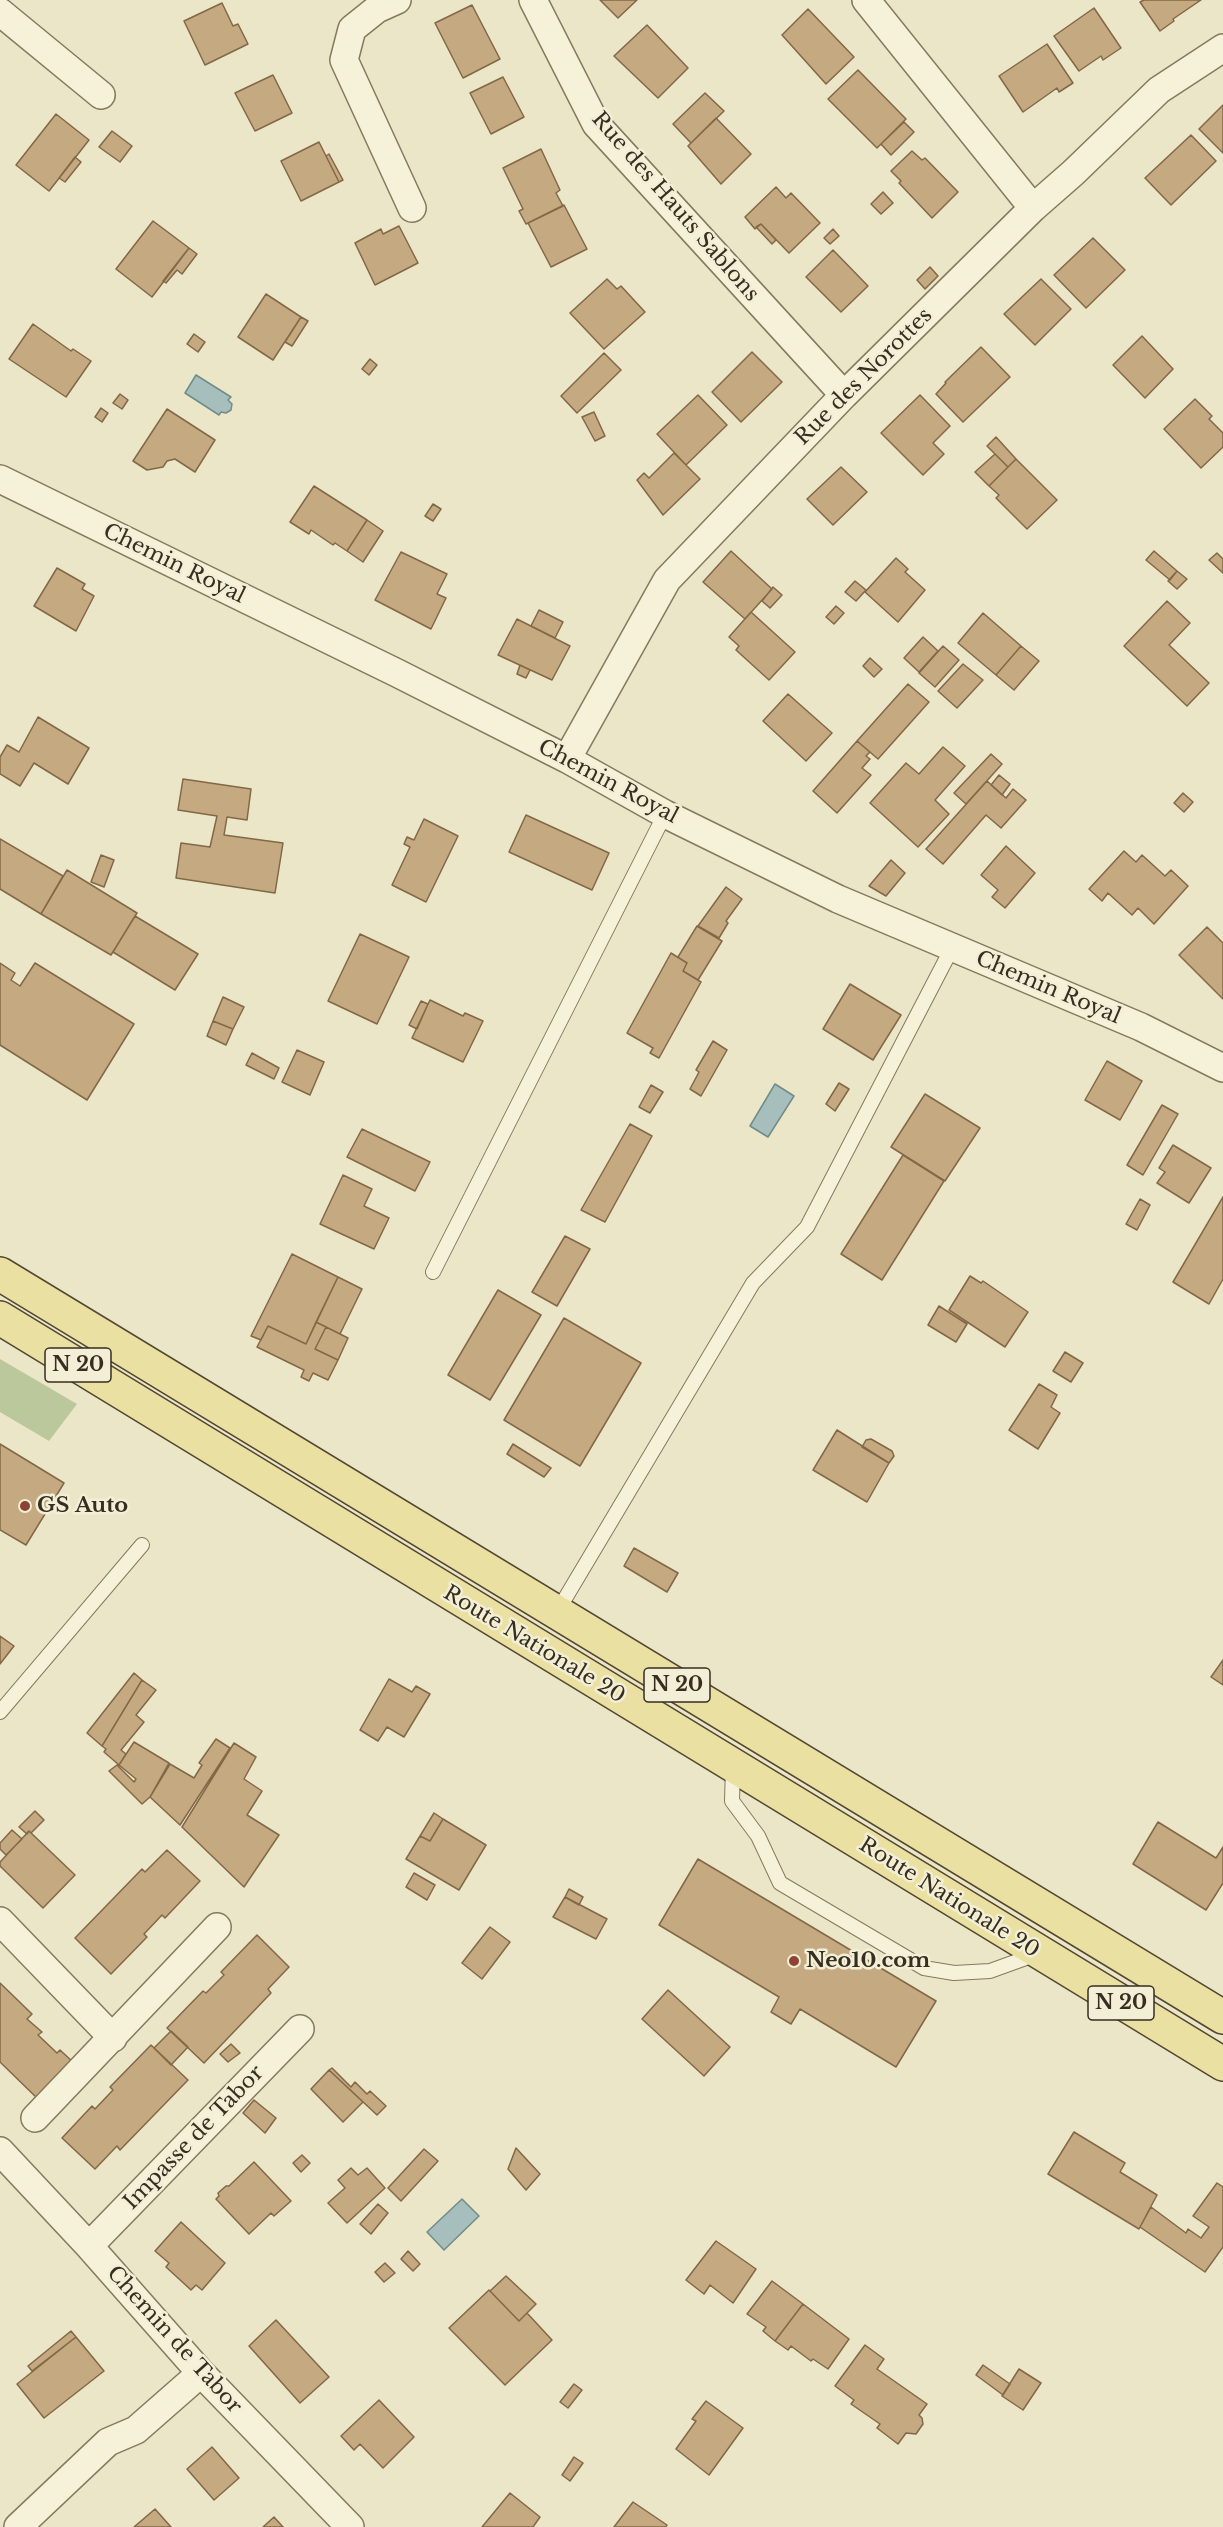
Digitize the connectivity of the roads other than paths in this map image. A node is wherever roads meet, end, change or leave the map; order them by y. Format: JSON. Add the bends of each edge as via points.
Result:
{"nodes":[{"id":1,"x":397,"y":0,"type":"edge"},
{"id":2,"x":533,"y":0,"type":"edge"},
{"id":3,"x":866,"y":0,"type":"edge"},
{"id":4,"x":0,"y":12,"type":"edge"},
{"id":5,"x":1223,"y":48,"type":"edge"},
{"id":6,"x":101,"y":95,"type":"dead end"},
{"id":7,"x":412,"y":208,"type":"dead end"},
{"id":8,"x":1033,"y":208,"type":"junction"},
{"id":9,"x":844,"y":395,"type":"junction"},
{"id":10,"x":0,"y":479,"type":"edge"},
{"id":11,"x":567,"y":759,"type":"junction"},
{"id":12,"x":665,"y":814,"type":"junction"},
{"id":13,"x":952,"y":948,"type":"junction"},
{"id":14,"x":1223,"y":1068,"type":"edge"},
{"id":15,"x":433,"y":1272,"type":"dead end"},
{"id":16,"x":0,"y":1274,"type":"edge"},
{"id":17,"x":0,"y":1318,"type":"edge"},
{"id":18,"x":142,"y":1545,"type":"dead end"},
{"id":19,"x":557,"y":1612,"type":"junction"},
{"id":20,"x":0,"y":1712,"type":"edge"},
{"id":21,"x":733,"y":1765,"type":"junction"},
{"id":22,"x":0,"y":1921,"type":"edge"},
{"id":23,"x":217,"y":1927,"type":"dead end"},
{"id":24,"x":1038,"y":1953,"type":"junction"},
{"id":25,"x":1223,"y":2017,"type":"edge"},
{"id":26,"x":300,"y":2029,"type":"dead end"},
{"id":27,"x":113,"y":2038,"type":"junction"},
{"id":28,"x":1223,"y":2064,"type":"edge"},
{"id":29,"x":35,"y":2118,"type":"dead end"},
{"id":30,"x":0,"y":2151,"type":"edge"},
{"id":31,"x":89,"y":2246,"type":"junction"},
{"id":32,"x":201,"y":2373,"type":"junction"},
{"id":33,"x":18,"y":2527,"type":"edge"},
{"id":34,"x":350,"y":2527,"type":"edge"}],
"edges":[{"from":1,"to":7,"type":"street","via":[[377,9],[352,29],[344,60]]},
{"from":2,"to":9,"type":"street","name":"Rue des Hauts Sablons","via":[[596,124]]},
{"from":3,"to":8,"type":"street"},
{"from":4,"to":6,"type":"street"},
{"from":5,"to":8,"type":"street","name":"Rue des Norottes","via":[[1159,90]]},
{"from":8,"to":9,"type":"street","name":"Rue des Norottes"},
{"from":9,"to":11,"type":"street","name":"Rue des Norottes","via":[[667,580]]},
{"from":10,"to":11,"type":"street","name":"Chemin Royal"},
{"from":11,"to":12,"type":"street","name":"Chemin Royal"},
{"from":12,"to":13,"type":"street","name":"Chemin Royal","via":[[838,899]]},
{"from":12,"to":15,"type":"lane"},
{"from":13,"to":14,"type":"street","name":"Chemin Royal","via":[[1142,1026]]},
{"from":13,"to":19,"type":"lane","via":[[807,1227],[753,1283]]},
{"from":16,"to":19,"type":"main road","name":"Route Nationale 20","number":"N 20"},
{"from":17,"to":21,"type":"main road","name":"Route Nationale 20","number":"N 20"},
{"from":18,"to":20,"type":"lane"},
{"from":19,"to":25,"type":"main road","name":"Route Nationale 20","number":"N 20"},
{"from":21,"to":24,"type":"main road","name":"Route Nationale 20","number":"N 20"},
{"from":21,"to":24,"type":"lane","via":[[732,1801],[758,1836],[780,1883],[924,1968],[954,1973],[990,1971]]},
{"from":22,"to":27,"type":"street"},
{"from":23,"to":27,"type":"street"},
{"from":24,"to":28,"type":"main road","name":"Route Nationale 20","number":"N 20"},
{"from":26,"to":31,"type":"street","name":"Impasse de Tabor"},
{"from":27,"to":29,"type":"street"},
{"from":30,"to":31,"type":"street","name":"Chemin de Tabor"},
{"from":31,"to":32,"type":"street","name":"Chemin de Tabor"},
{"from":32,"to":33,"type":"street","via":[[136,2430],[108,2442]]},
{"from":32,"to":34,"type":"street","name":"Chemin de Tabor"}]}
